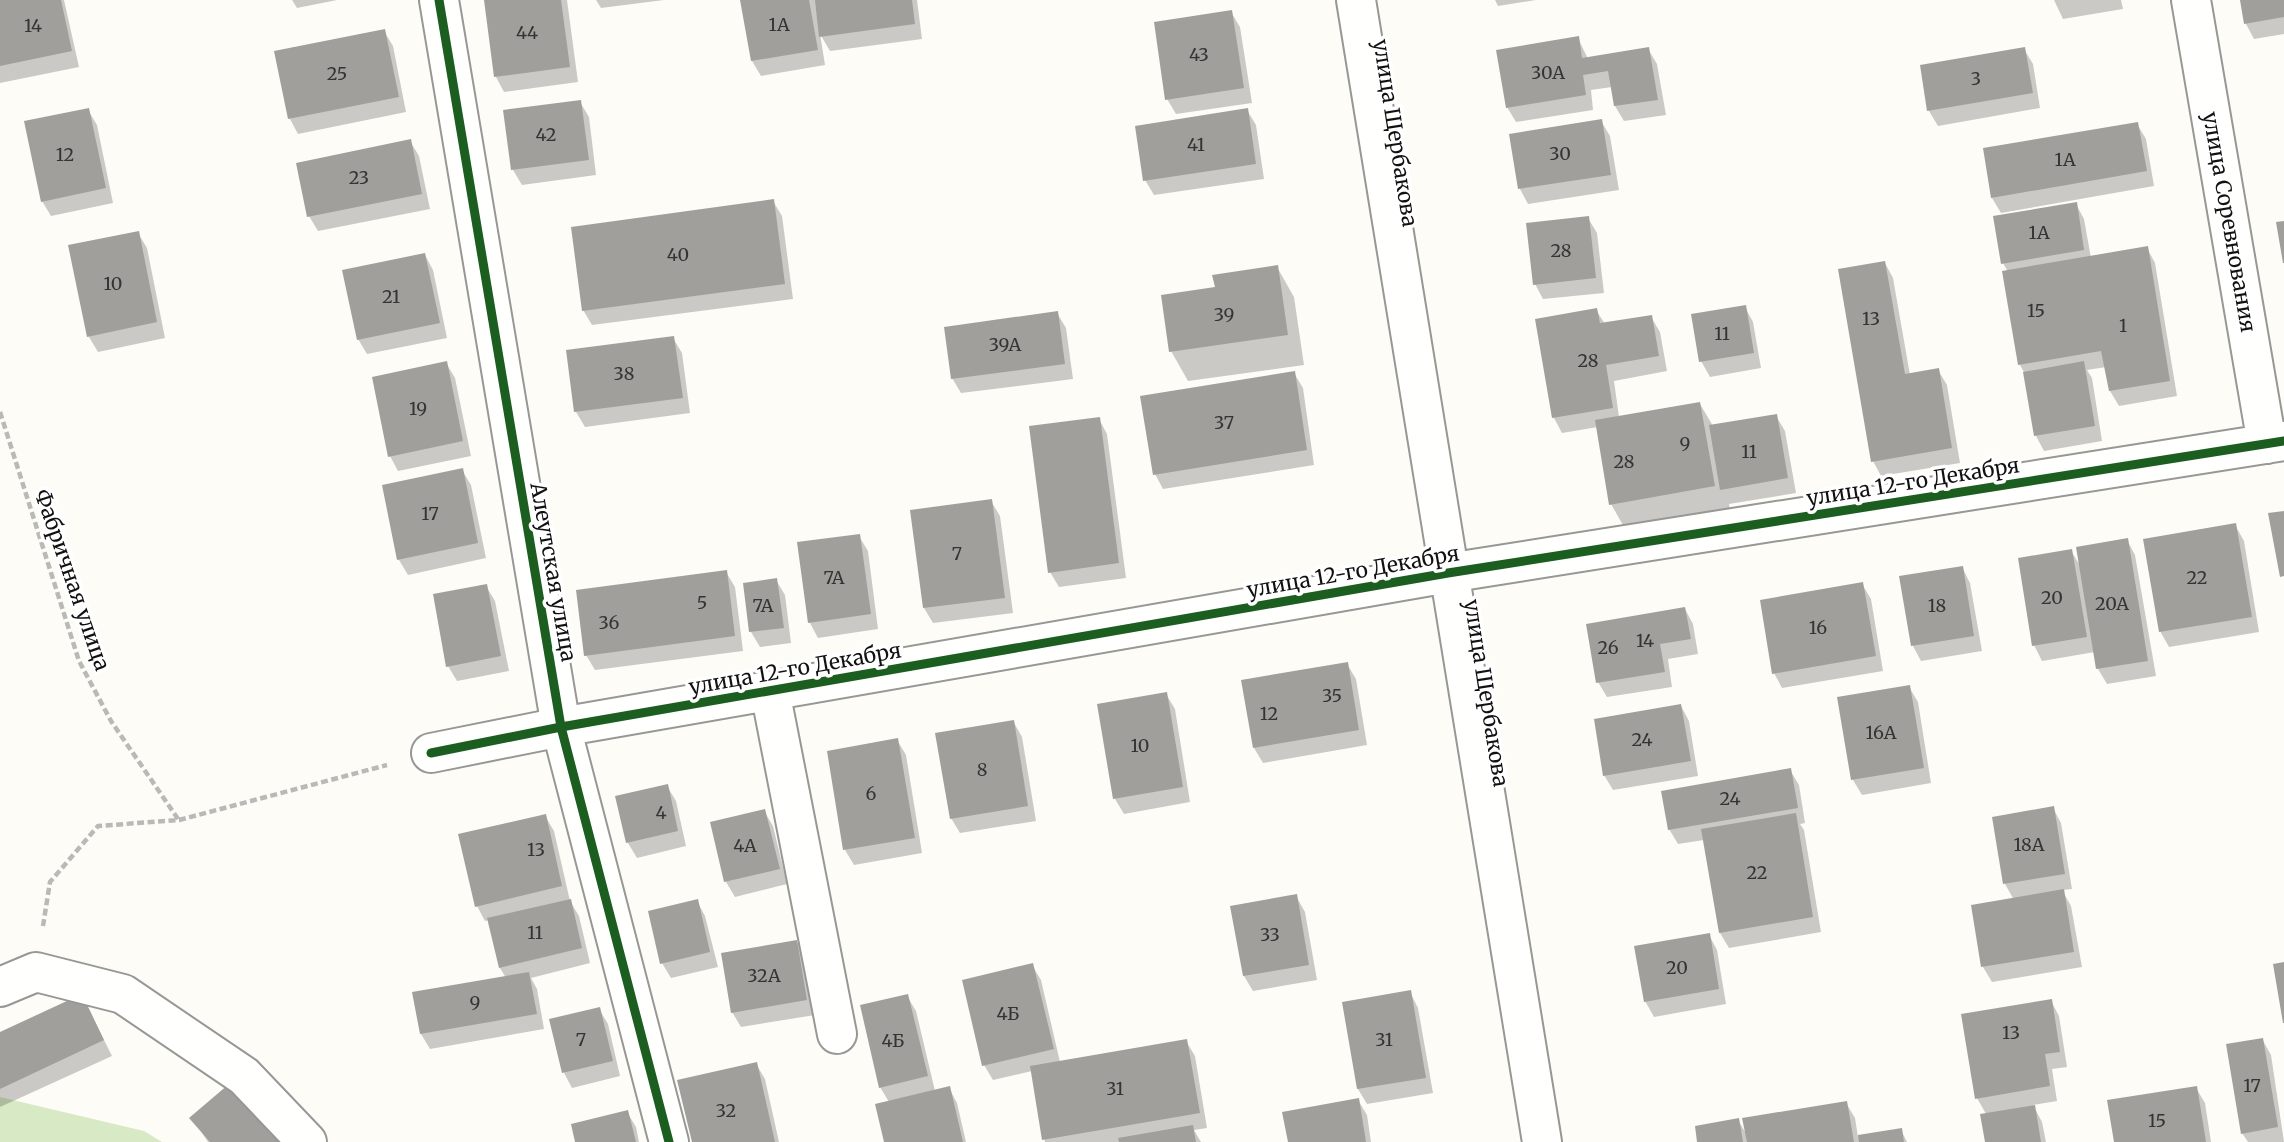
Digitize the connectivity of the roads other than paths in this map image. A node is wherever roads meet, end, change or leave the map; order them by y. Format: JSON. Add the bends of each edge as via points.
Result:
{"nodes":[{"id":1,"x":439,"y":0,"type":"edge"},
{"id":2,"x":1356,"y":0,"type":"edge"},
{"id":3,"x":2191,"y":0,"type":"edge"},
{"id":4,"x":2276,"y":442,"type":"edge"},
{"id":5,"x":1448,"y":573,"type":"junction"},
{"id":6,"x":770,"y":691,"type":"junction"},
{"id":7,"x":561,"y":727,"type":"junction"},
{"id":8,"x":431,"y":753,"type":"road end"},
{"id":9,"x":0,"y":987,"type":"edge"},
{"id":10,"x":837,"y":1034,"type":"dead end"},
{"id":11,"x":307,"y":1142,"type":"edge"},
{"id":12,"x":668,"y":1142,"type":"edge"},
{"id":13,"x":1542,"y":1142,"type":"edge"}],
"edges":[{"from":1,"to":7,"type":"street","name":"Алеутская улица"},
{"from":2,"to":5,"type":"street","name":"улица Щербакова"},
{"from":3,"to":4,"type":"street","name":"улица Соревнования"},
{"from":4,"to":5,"type":"street","name":"улица 12-го Декабря"},
{"from":5,"to":6,"type":"street","name":"улица 12-го Декабря"},
{"from":5,"to":13,"type":"street","name":"улица Щербакова"},
{"from":6,"to":7,"type":"street","name":"улица 12-го Декабря"},
{"from":6,"to":10,"type":"street"},
{"from":7,"to":8,"type":"street","name":"улица 12-го Декабря"},
{"from":7,"to":12,"type":"street","name":"Алеутская улица"},
{"from":9,"to":11,"type":"street","via":[[36,972],[123,994],[244,1076]]}]}
